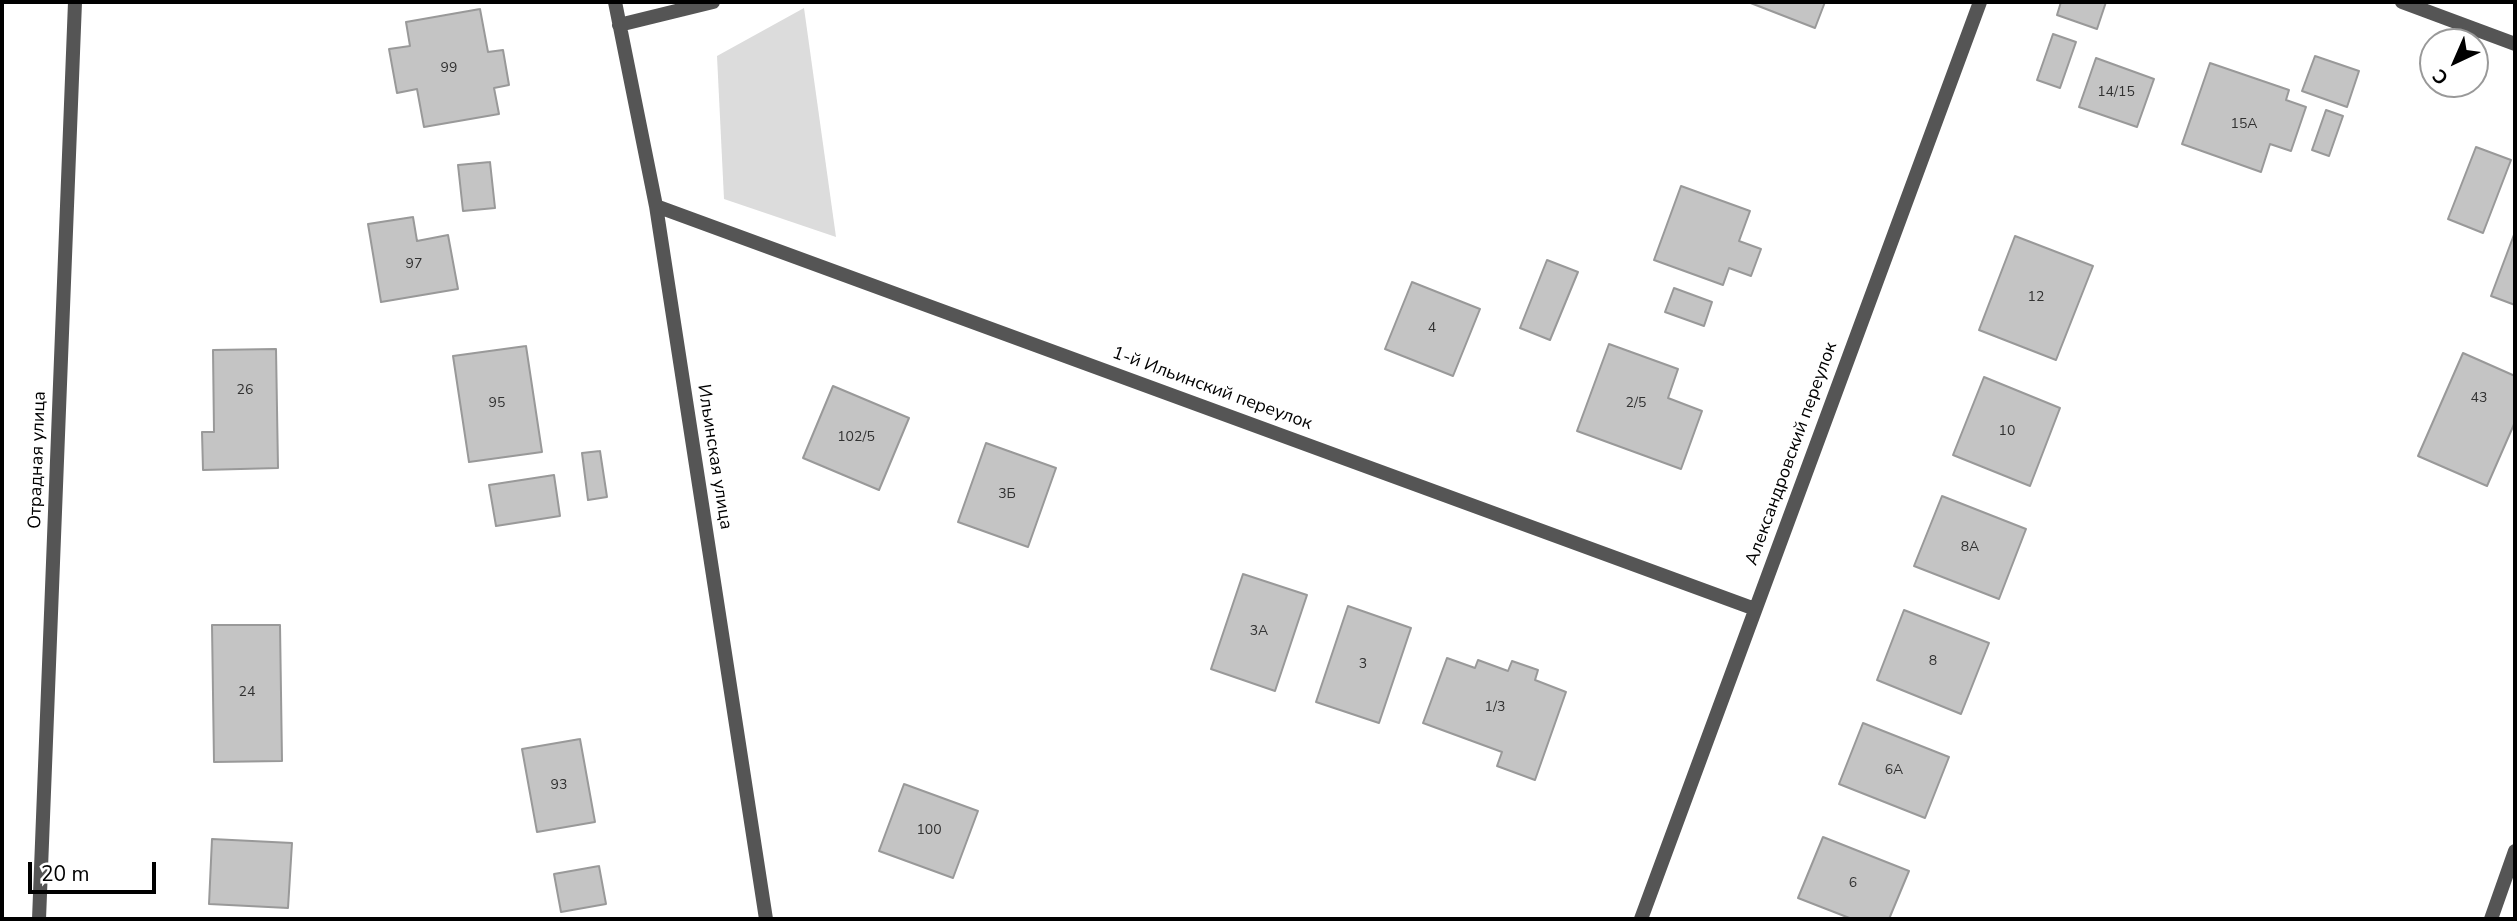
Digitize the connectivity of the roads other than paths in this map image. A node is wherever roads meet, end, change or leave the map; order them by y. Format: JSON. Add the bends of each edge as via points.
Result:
{"nodes":[{"id":1,"x":75,"y":2,"type":"edge"},
{"id":2,"x":615,"y":2,"type":"edge"},
{"id":3,"x":713,"y":2,"type":"edge"},
{"id":4,"x":1980,"y":2,"type":"edge"},
{"id":5,"x":2402,"y":2,"type":"edge"},
{"id":6,"x":619,"y":25,"type":"junction"},
{"id":7,"x":2515,"y":44,"type":"edge"},
{"id":8,"x":656,"y":206,"type":"junction"},
{"id":9,"x":1755,"y":609,"type":"junction"},
{"id":10,"x":2515,"y":852,"type":"edge"},
{"id":11,"x":39,"y":919,"type":"edge"},
{"id":12,"x":766,"y":919,"type":"edge"},
{"id":13,"x":1641,"y":919,"type":"edge"},
{"id":14,"x":2490,"y":919,"type":"edge"}],
"edges":[{"from":1,"to":11,"type":"street","name":"Отрадная улица"},
{"from":2,"to":6,"type":"street","name":"Ильинская улица"},
{"from":3,"to":6,"type":"street"},
{"from":4,"to":9,"type":"street","name":"Александровский переулок"},
{"from":5,"to":7,"type":"street"},
{"from":6,"to":8,"type":"street","name":"Ильинская улица"},
{"from":8,"to":9,"type":"street","name":"1-й Ильинский переулок"},
{"from":8,"to":12,"type":"street","name":"Ильинская улица"},
{"from":9,"to":13,"type":"street","name":"Александровский переулок"},
{"from":10,"to":14,"type":"street"}]}
